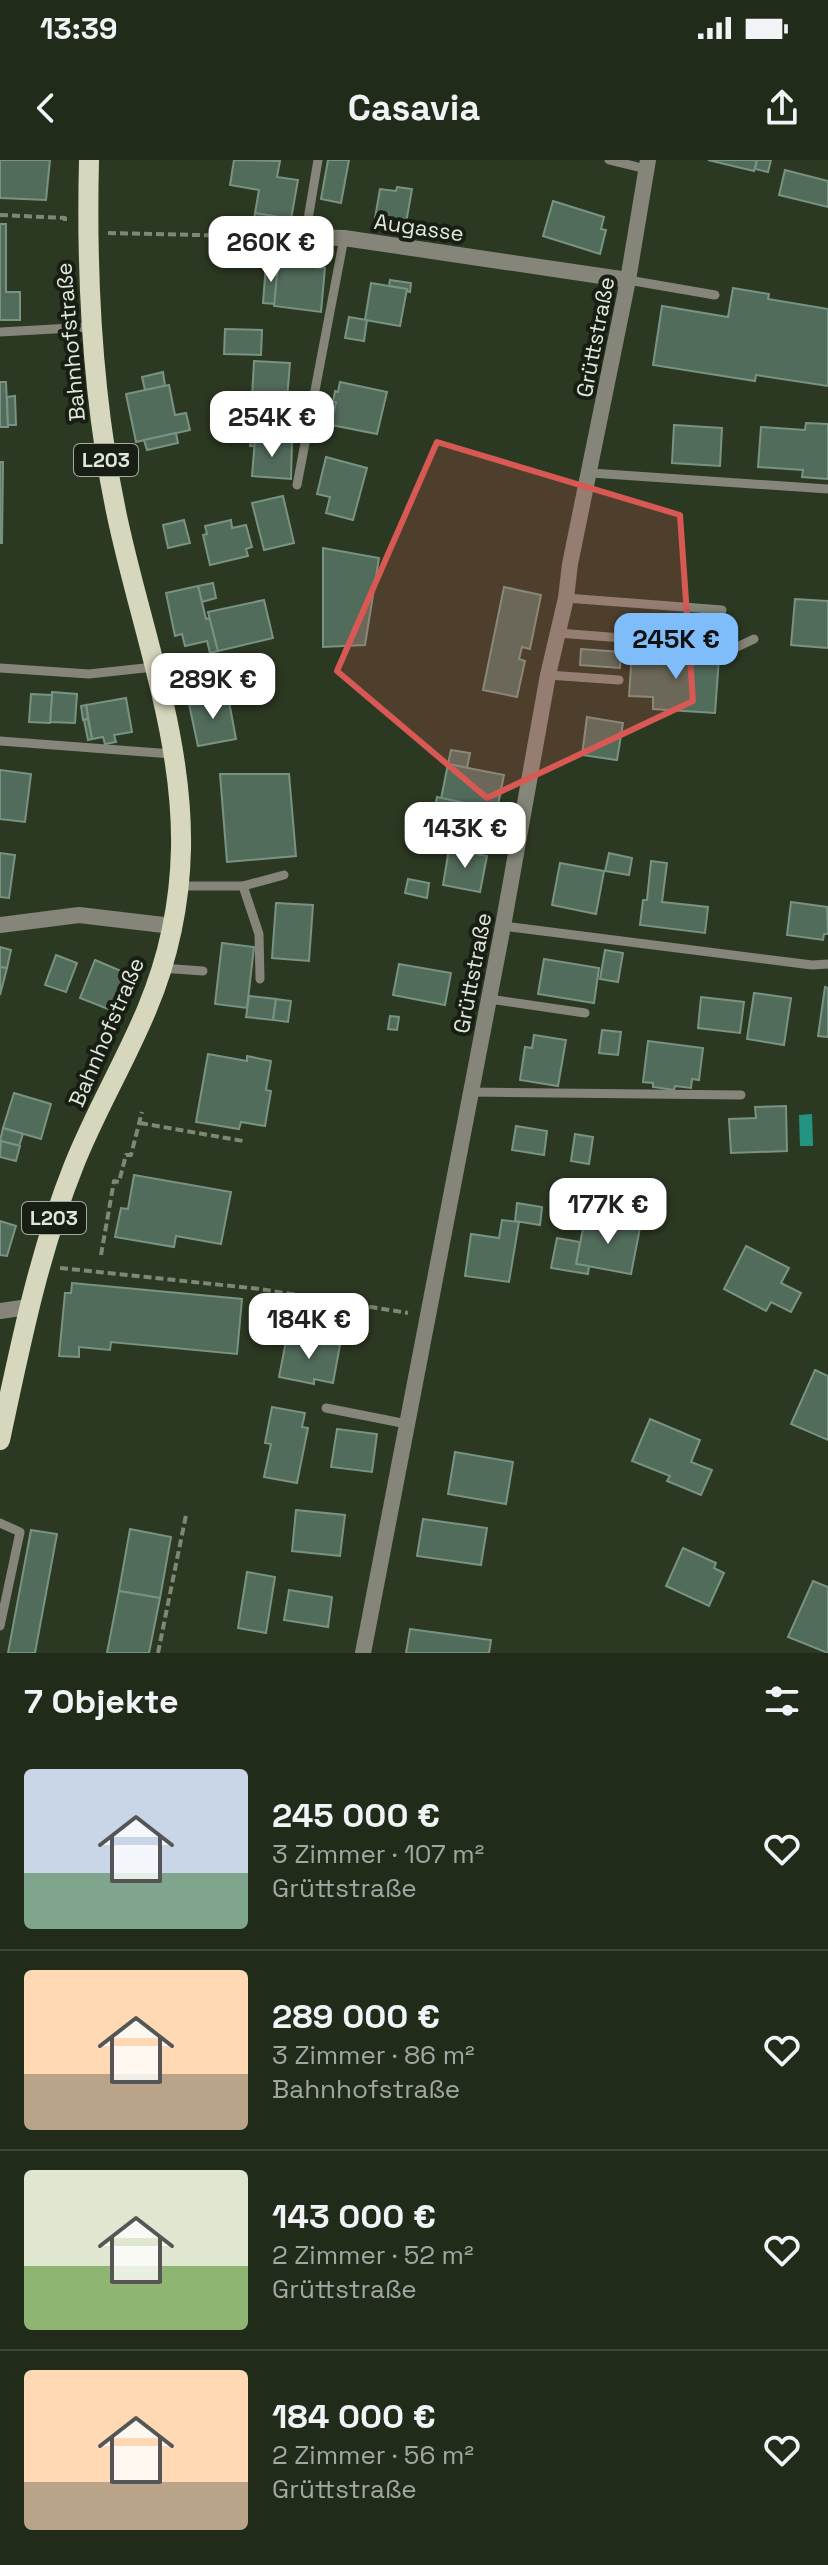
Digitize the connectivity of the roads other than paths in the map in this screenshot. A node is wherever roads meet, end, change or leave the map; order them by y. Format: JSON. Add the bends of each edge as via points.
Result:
{"nodes":[{"id":1,"x":89,"y":160,"type":"edge"},
{"id":2,"x":318,"y":160,"type":"edge"},
{"id":3,"x":609,"y":160,"type":"edge"},
{"id":4,"x":647,"y":165,"type":"edge"},
{"id":5,"x":305,"y":237,"type":"joint"},
{"id":6,"x":344,"y":238,"type":"junction"},
{"id":7,"x":628,"y":280,"type":"junction"},
{"id":8,"x":715,"y":295,"type":"dead end"},
{"id":9,"x":90,"y":327,"type":"junction"},
{"id":10,"x":0,"y":332,"type":"edge"},
{"id":11,"x":591,"y":473,"type":"junction"},
{"id":12,"x":297,"y":485,"type":"dead end"},
{"id":13,"x":828,"y":489,"type":"edge"},
{"id":14,"x":566,"y":598,"type":"junction"},
{"id":15,"x":722,"y":610,"type":"dead end"},
{"id":16,"x":558,"y":633,"type":"junction"},
{"id":17,"x":754,"y":639,"type":"dead end"},
{"id":18,"x":154,"y":667,"type":"junction"},
{"id":19,"x":0,"y":668,"type":"edge"},
{"id":20,"x":548,"y":675,"type":"junction"},
{"id":21,"x":619,"y":680,"type":"dead end"},
{"id":22,"x":0,"y":741,"type":"edge"},
{"id":23,"x":173,"y":754,"type":"junction"},
{"id":24,"x":284,"y":875,"type":"dead end"},
{"id":25,"x":178,"y":886,"type":"junction"},
{"id":26,"x":243,"y":886,"type":"junction"},
{"id":27,"x":0,"y":925,"type":"edge"},
{"id":28,"x":172,"y":926,"type":"junction"},
{"id":29,"x":503,"y":926,"type":"junction"},
{"id":30,"x":828,"y":964,"type":"edge"},
{"id":31,"x":161,"y":968,"type":"junction"},
{"id":32,"x":203,"y":971,"type":"dead end"},
{"id":33,"x":260,"y":979,"type":"dead end"},
{"id":34,"x":489,"y":999,"type":"junction"},
{"id":35,"x":585,"y":1013,"type":"dead end"},
{"id":36,"x":471,"y":1092,"type":"junction"},
{"id":37,"x":741,"y":1095,"type":"dead end"},
{"id":38,"x":28,"y":1307,"type":"junction"},
{"id":39,"x":0,"y":1311,"type":"edge"},
{"id":40,"x":326,"y":1408,"type":"dead end"},
{"id":41,"x":407,"y":1424,"type":"junction"},
{"id":42,"x":0,"y":1440,"type":"edge"},
{"id":43,"x":0,"y":1523,"type":"edge"},
{"id":44,"x":0,"y":1626,"type":"edge"},
{"id":45,"x":363,"y":1653,"type":"edge"}],
"edges":[{"from":1,"to":9,"type":"main road","name":"Bahnhofstraße","number":"L203"},
{"from":2,"to":5,"type":"lane"},
{"from":3,"to":4,"type":"lane"},
{"from":4,"to":7,"type":"street","name":"Grüttstraße"},
{"from":5,"to":6,"type":"street","name":"Augasse"},
{"from":6,"to":7,"type":"street","name":"Augasse"},
{"from":6,"to":12,"type":"lane"},
{"from":7,"to":8,"type":"lane"},
{"from":7,"to":11,"type":"street","name":"Grüttstraße"},
{"from":9,"to":10,"type":"lane"},
{"from":9,"to":18,"type":"main road","name":"Bahnhofstraße","number":"L203","via":[[108,473]]},
{"from":11,"to":13,"type":"lane"},
{"from":11,"to":14,"type":"street","name":"Grüttstraße"},
{"from":14,"to":15,"type":"lane"},
{"from":14,"to":16,"type":"street","name":"Grüttstraße"},
{"from":16,"to":17,"type":"lane","via":[[737,647]]},
{"from":16,"to":20,"type":"street","name":"Grüttstraße"},
{"from":18,"to":19,"type":"lane","via":[[89,674]]},
{"from":18,"to":23,"type":"main road","name":"Bahnhofstraße","number":"L203"},
{"from":20,"to":21,"type":"lane"},
{"from":20,"to":29,"type":"street","name":"Grüttstraße"},
{"from":22,"to":23,"type":"lane"},
{"from":23,"to":25,"type":"main road","name":"Bahnhofstraße","number":"L203","via":[[180,812]]},
{"from":24,"to":26,"type":"lane"},
{"from":25,"to":26,"type":"lane"},
{"from":25,"to":28,"type":"main road","name":"Bahnhofstraße","number":"L203"},
{"from":26,"to":33,"type":"lane","via":[[259,934]]},
{"from":27,"to":28,"type":"street","via":[[79,915]]},
{"from":28,"to":31,"type":"main road","name":"Bahnhofstraße","number":"L203"},
{"from":29,"to":30,"type":"lane"},
{"from":29,"to":34,"type":"street","name":"Grüttstraße"},
{"from":31,"to":32,"type":"lane"},
{"from":31,"to":38,"type":"main road","name":"Bahnhofstraße","number":"L203","via":[[74,1165]]},
{"from":34,"to":35,"type":"lane"},
{"from":34,"to":36,"type":"street","name":"Grüttstraße"},
{"from":36,"to":37,"type":"lane"},
{"from":36,"to":41,"type":"street","name":"Grüttstraße"},
{"from":38,"to":39,"type":"street"},
{"from":38,"to":42,"type":"main road","name":"Bahnhofstraße","number":"L203"},
{"from":40,"to":41,"type":"lane"},
{"from":41,"to":45,"type":"street","name":"Grüttstraße"},
{"from":43,"to":44,"type":"lane","via":[[20,1532]]}]}
